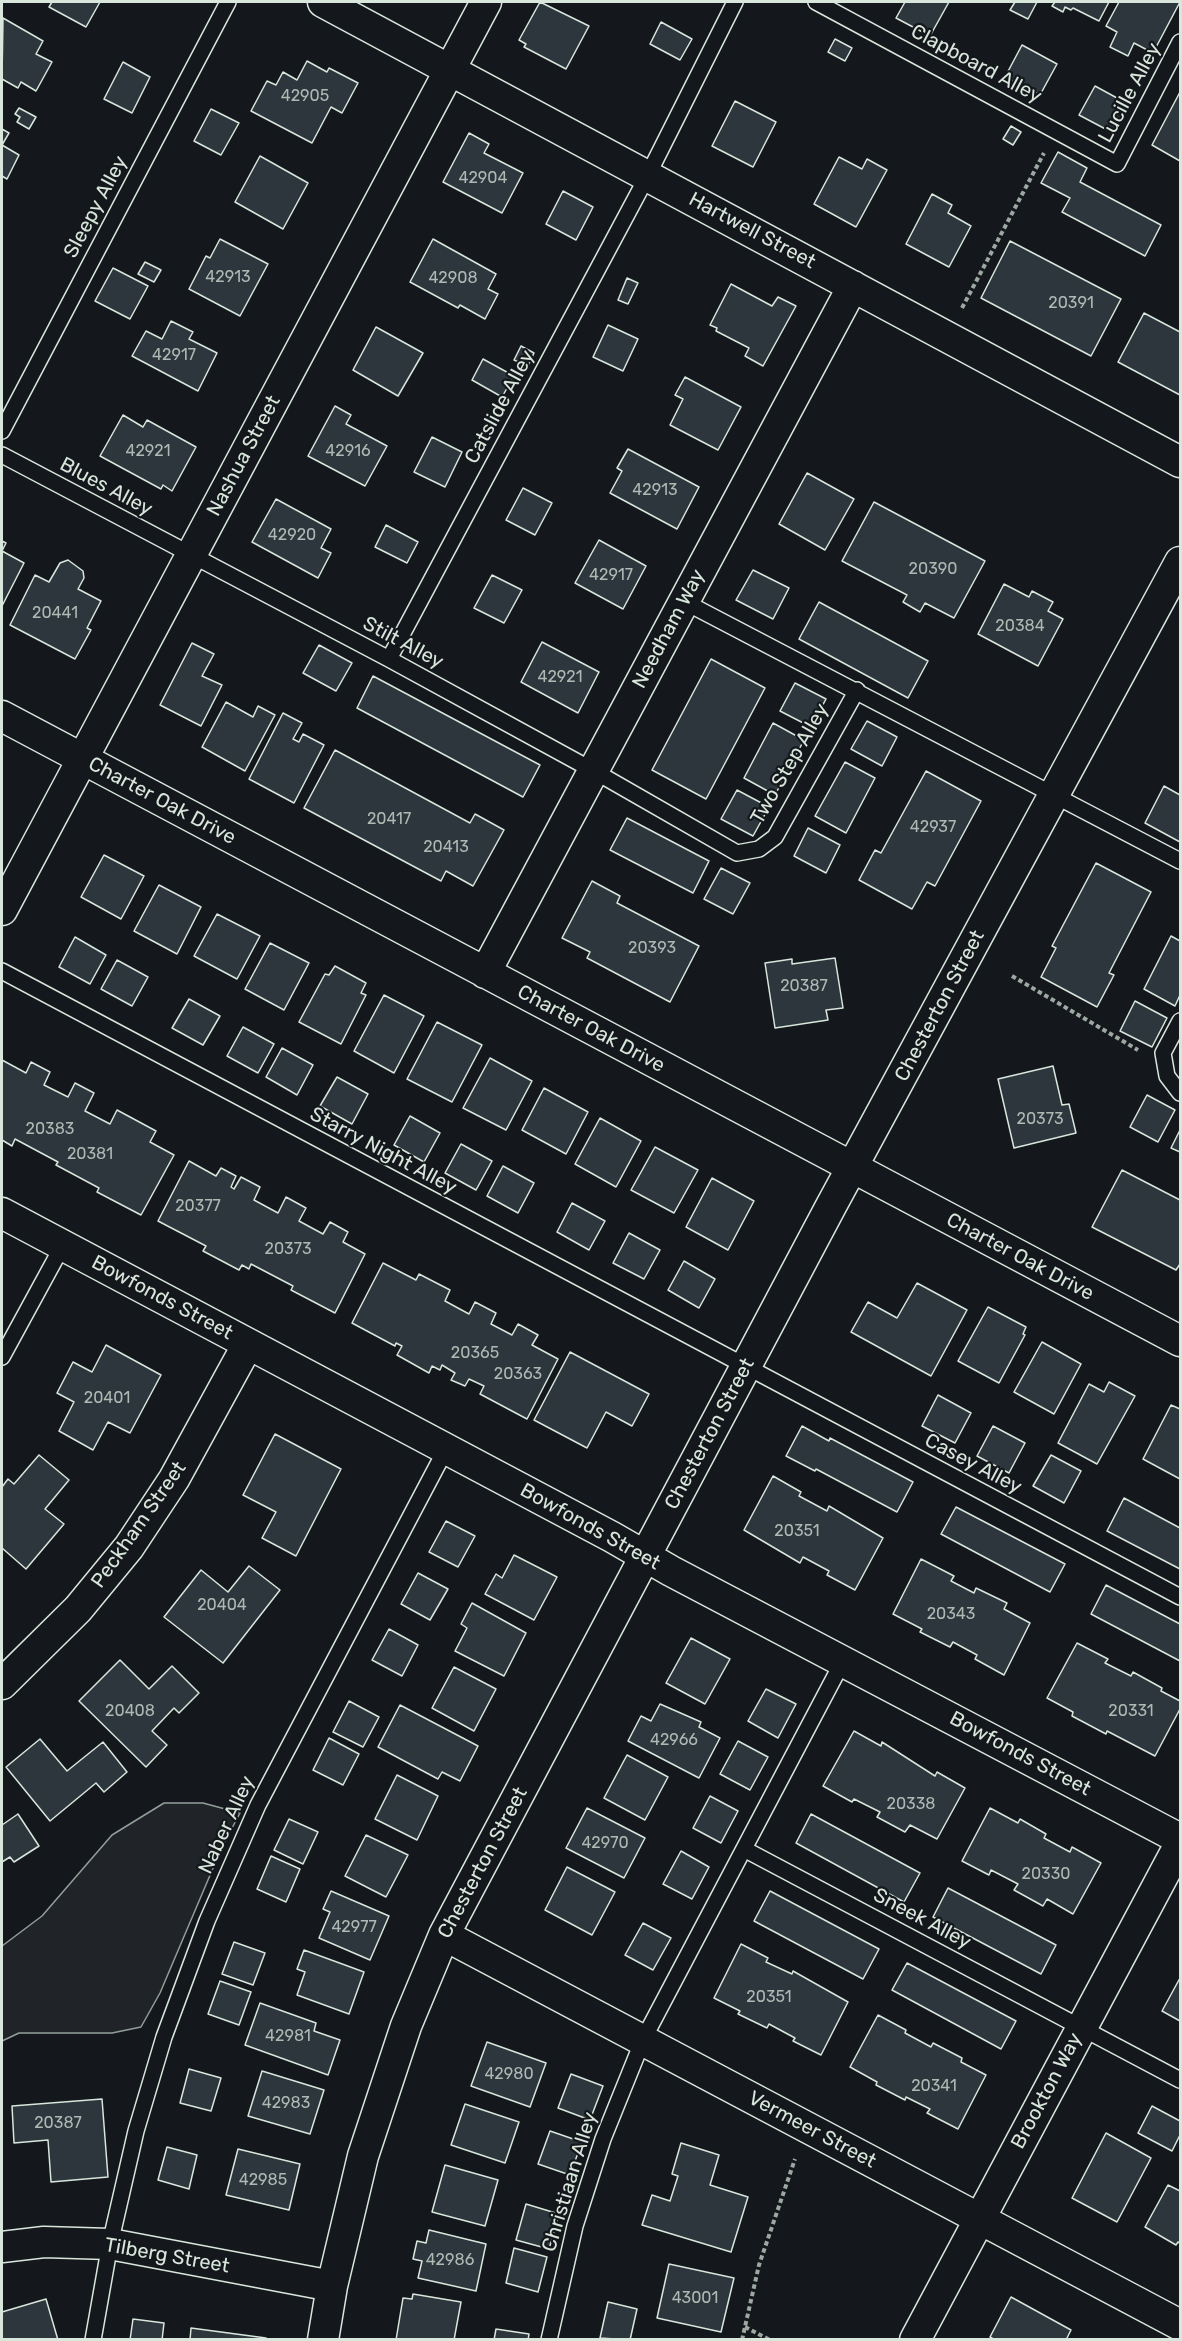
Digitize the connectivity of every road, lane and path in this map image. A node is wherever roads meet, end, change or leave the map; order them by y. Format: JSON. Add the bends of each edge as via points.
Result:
{"nodes":[{"id":1,"x":228,"y":2,"type":"edge"},
{"id":2,"x":323,"y":2,"type":"edge"},
{"id":3,"x":486,"y":2,"type":"edge"},
{"id":4,"x":735,"y":2,"type":"edge"},
{"id":5,"x":816,"y":2,"type":"edge"},
{"id":6,"x":1180,"y":42,"type":"edge"},
{"id":7,"x":451,"y":68,"type":"junction"},
{"id":8,"x":1056,"y":131,"type":"junction"},
{"id":9,"x":1117,"y":164,"type":"joint"},
{"id":10,"x":648,"y":175,"type":"junction"},
{"id":11,"x":853,"y":286,"type":"junction"},
{"id":12,"x":947,"y":336,"type":"junction"},
{"id":13,"x":2,"y":431,"type":"edge"},
{"id":14,"x":2,"y":455,"type":"edge"},
{"id":15,"x":1180,"y":462,"type":"edge"},
{"id":16,"x":191,"y":556,"type":"junction"},
{"id":17,"x":1180,"y":562,"type":"edge"},
{"id":18,"x":683,"y":601,"type":"junction"},
{"id":19,"x":389,"y":659,"type":"junction"},
{"id":20,"x":857,"y":690,"type":"junction"},
{"id":21,"x":2,"y":716,"type":"edge"},
{"id":22,"x":82,"y":759,"type":"junction"},
{"id":23,"x":594,"y":771,"type":"junction"},
{"id":24,"x":1054,"y":795,"type":"junction"},
{"id":25,"x":1180,"y":861,"type":"edge"},
{"id":26,"x":2,"y":910,"type":"edge"},
{"id":27,"x":2,"y":971,"type":"edge"},
{"id":28,"x":485,"y":973,"type":"junction"},
{"id":29,"x":1012,"y":976,"type":"dead end"},
{"id":30,"x":1180,"y":1021,"type":"edge"},
{"id":31,"x":1165,"y":1065,"type":"junction"},
{"id":32,"x":1180,"y":1093,"type":"edge"},
{"id":33,"x":852,"y":1168,"type":"junction"},
{"id":34,"x":2,"y":1213,"type":"edge"},
{"id":35,"x":63,"y":1245,"type":"junction"},
{"id":36,"x":1180,"y":1341,"type":"edge"},
{"id":37,"x":248,"y":1344,"type":"junction"},
{"id":38,"x":2,"y":1357,"type":"edge"},
{"id":39,"x":745,"y":1367,"type":"junction"},
{"id":40,"x":446,"y":1449,"type":"junction"},
{"id":41,"x":645,"y":1555,"type":"junction"},
{"id":42,"x":1180,"y":1597,"type":"edge"},
{"id":43,"x":843,"y":1661,"type":"junction"},
{"id":44,"x":2,"y":1684,"type":"edge"},
{"id":45,"x":1180,"y":1839,"type":"edge"},
{"id":46,"x":1180,"y":1844,"type":"edge"},
{"id":47,"x":744,"y":1849,"type":"junction"},
{"id":48,"x":444,"y":1935,"type":"junction"},
{"id":49,"x":1081,"y":2027,"type":"junction"},
{"id":50,"x":642,"y":2040,"type":"junction"},
{"id":51,"x":1180,"y":2080,"type":"edge"},
{"id":52,"x":797,"y":2155,"type":"dead end"},
{"id":53,"x":980,"y":2218,"type":"junction"},
{"id":54,"x":110,"y":2244,"type":"junction"},
{"id":55,"x":2,"y":2247,"type":"edge"},
{"id":56,"x":332,"y":2286,"type":"junction"},
{"id":57,"x":1180,"y":2325,"type":"edge"},
{"id":58,"x":745,"y":2327,"type":"junction"},
{"id":59,"x":93,"y":2340,"type":"edge"},
{"id":60,"x":323,"y":2340,"type":"edge"},
{"id":61,"x":549,"y":2340,"type":"edge"},
{"id":62,"x":742,"y":2340,"type":"edge"},
{"id":63,"x":770,"y":2340,"type":"edge"},
{"id":64,"x":915,"y":2340,"type":"edge"}],
"edges":[{"from":1,"to":13,"type":"lane","name":"Sleepy Alley"},
{"from":2,"to":7,"type":"street","name":"Hartwell Street"},
{"from":3,"to":7,"type":"street","name":"Nashua Street"},
{"from":4,"to":10,"type":"lane","name":"Catslide Alley"},
{"from":5,"to":8,"type":"lane","name":"Clapboard Alley"},
{"from":6,"to":9,"type":"lane","name":"Lucille Alley"},
{"from":7,"to":10,"type":"street","name":"Hartwell Street"},
{"from":7,"to":16,"type":"street","name":"Nashua Street"},
{"from":8,"to":9,"type":"lane","name":"Clapboard Alley"},
{"from":8,"to":12,"type":"path"},
{"from":10,"to":11,"type":"street","name":"Hartwell Street"},
{"from":10,"to":19,"type":"lane","name":"Catslide Alley"},
{"from":11,"to":12,"type":"street","name":"Hartwell Street"},
{"from":11,"to":18,"type":"street","name":"Needham Way"},
{"from":12,"to":15,"type":"street","name":"Hartwell Street"},
{"from":14,"to":16,"type":"lane","name":"Blues Alley"},
{"from":16,"to":19,"type":"lane","name":"Stilt Alley"},
{"from":16,"to":22,"type":"street","name":"Nashua Street"},
{"from":17,"to":24,"type":"street","name":"Chesterton Street"},
{"from":18,"to":20,"type":"lane","name":"Two Step Alley"},
{"from":18,"to":23,"type":"street","name":"Needham Way"},
{"from":19,"to":23,"type":"lane","name":"Stilt Alley"},
{"from":20,"to":23,"type":"lane","name":"Two Step Alley","via":[[775,837],[759,849],[737,853]]},
{"from":20,"to":24,"type":"lane","name":"Two Step Alley"},
{"from":21,"to":22,"type":"street","name":"Charter Oak Drive"},
{"from":22,"to":26,"type":"street","name":"Nashua Street"},
{"from":22,"to":28,"type":"street","name":"Charter Oak Drive"},
{"from":23,"to":28,"type":"street","name":"Needham Way"},
{"from":24,"to":25,"type":"lane","name":"Two Step Alley"},
{"from":24,"to":33,"type":"street","name":"Chesterton Street"},
{"from":27,"to":39,"type":"lane","name":"Starry Night Alley"},
{"from":28,"to":33,"type":"street","name":"Charter Oak Drive"},
{"from":29,"to":31,"type":"path"},
{"from":30,"to":31,"type":"lane","via":[[1163,1053]]},
{"from":31,"to":32,"type":"lane","via":[[1167,1076]]},
{"from":33,"to":36,"type":"street","name":"Charter Oak Drive"},
{"from":33,"to":39,"type":"street","name":"Chesterton Street"},
{"from":34,"to":35,"type":"street","name":"Bowfonds Street"},
{"from":35,"to":37,"type":"street","name":"Bowfonds Street"},
{"from":35,"to":38,"type":"lane"},
{"from":37,"to":40,"type":"street","name":"Bowfonds Street"},
{"from":37,"to":44,"type":"street","name":"Peckham Street","via":[[174,1479],[129,1546],[78,1609]]},
{"from":39,"to":41,"type":"street","name":"Chesterton Street"},
{"from":39,"to":42,"type":"lane","name":"Casey Alley"},
{"from":40,"to":41,"type":"street","name":"Bowfonds Street"},
{"from":40,"to":54,"type":"lane","name":"Naber Alley","via":[[258,1805],[207,1922],[164,2037],[136,2131]]},
{"from":41,"to":43,"type":"street","name":"Bowfonds Street"},
{"from":41,"to":48,"type":"street","name":"Chesterton Street"},
{"from":43,"to":45,"type":"street","name":"Bowfonds Street"},
{"from":43,"to":47,"type":"lane"},
{"from":46,"to":49,"type":"street","name":"Brookton Way"},
{"from":47,"to":49,"type":"lane","name":"Sneek Alley"},
{"from":47,"to":50,"type":"lane"},
{"from":48,"to":50,"type":"street","name":"Vermeer Street"},
{"from":48,"to":56,"type":"street","name":"Chesterton Street","via":[[406,2026],[363,2156]]},
{"from":49,"to":51,"type":"lane","name":"Sneek Alley"},
{"from":49,"to":53,"type":"street","name":"Brookton Way"},
{"from":50,"to":53,"type":"street","name":"Vermeer Street"},
{"from":50,"to":61,"type":"lane","name":"Christiaan Alley","via":[[603,2139],[575,2226]]},
{"from":52,"to":58,"type":"path","via":[[759,2265]]},
{"from":53,"to":57,"type":"street","name":"Vermeer Street"},
{"from":53,"to":64,"type":"street","name":"Brookton Way"},
{"from":54,"to":55,"type":"street","name":"Tilberg Street","via":[[44,2242]]},
{"from":54,"to":56,"type":"street","name":"Tilberg Street"},
{"from":54,"to":59,"type":"lane","name":"Naber Alley"},
{"from":56,"to":60,"type":"street","name":"Chesterton Street"},
{"from":58,"to":62,"type":"path"},
{"from":58,"to":63,"type":"path"}]}
